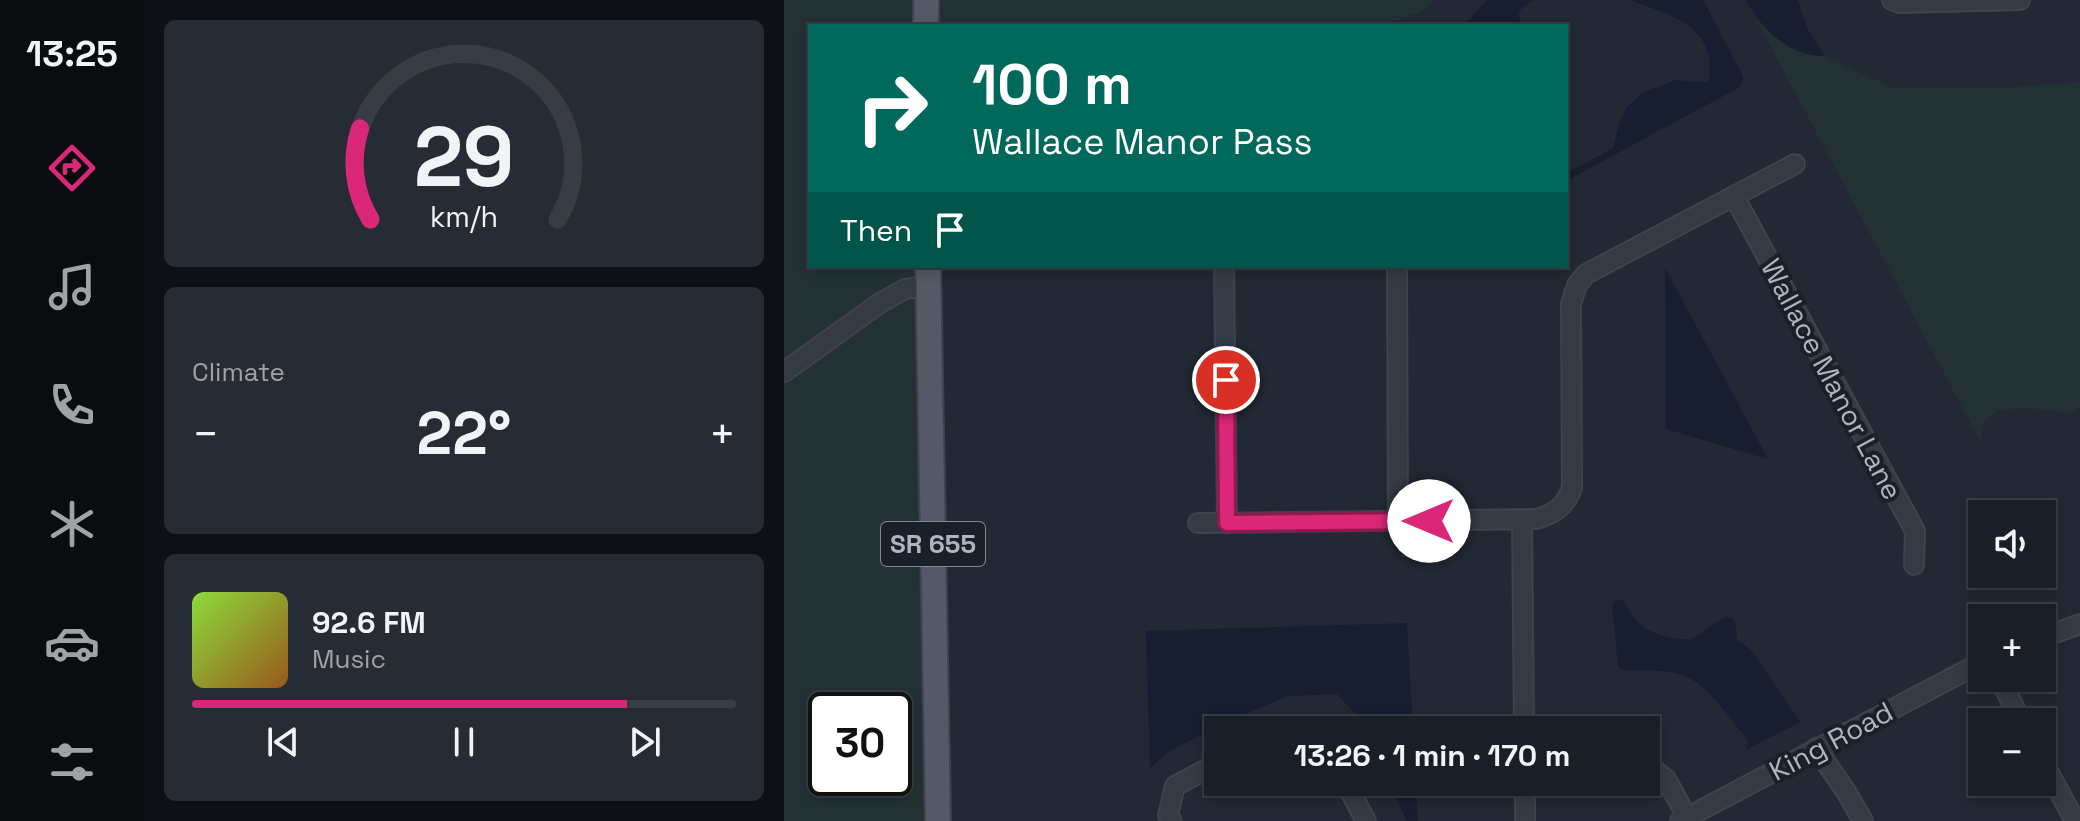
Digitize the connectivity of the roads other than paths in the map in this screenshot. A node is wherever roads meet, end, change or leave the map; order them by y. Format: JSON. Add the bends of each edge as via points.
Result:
{"nodes":[{"id":1,"x":926,"y":0,"type":"edge"},
{"id":2,"x":1892,"y":0,"type":"edge"},
{"id":3,"x":2020,"y":0,"type":"edge"},
{"id":4,"x":926,"y":24,"type":"edge"},
{"id":5,"x":1795,"y":164,"type":"dead end"},
{"id":6,"x":1734,"y":196,"type":"junction"},
{"id":7,"x":1224,"y":268,"type":"edge"},
{"id":8,"x":1397,"y":268,"type":"edge"},
{"id":9,"x":928,"y":276,"type":"edge"},
{"id":10,"x":784,"y":372,"type":"edge"},
{"id":11,"x":1522,"y":520,"type":"junction"},
{"id":12,"x":1398,"y":521,"type":"junction"},
{"id":13,"x":1198,"y":523,"type":"dead end"},
{"id":14,"x":1227,"y":523,"type":"junction"},
{"id":15,"x":1914,"y":565,"type":"dead end"},
{"id":16,"x":2080,"y":624,"type":"edge"},
{"id":17,"x":2056,"y":633,"type":"edge"},
{"id":18,"x":1968,"y":669,"type":"edge"},
{"id":19,"x":1524,"y":716,"type":"edge"},
{"id":20,"x":1816,"y":748,"type":"junction"},
{"id":21,"x":1204,"y":770,"type":"edge"},
{"id":22,"x":1660,"y":774,"type":"edge"},
{"id":23,"x":2056,"y":786,"type":"edge"},
{"id":24,"x":1353,"y":796,"type":"edge"},
{"id":25,"x":1525,"y":796,"type":"edge"},
{"id":26,"x":1683,"y":819,"type":"edge"},
{"id":27,"x":938,"y":821,"type":"edge"},
{"id":28,"x":1172,"y":821,"type":"edge"},
{"id":29,"x":1366,"y":821,"type":"edge"},
{"id":30,"x":1525,"y":821,"type":"edge"},
{"id":31,"x":1863,"y":821,"type":"edge"},
{"id":32,"x":2075,"y":821,"type":"edge"}],
"edges":[{"from":1,"to":4,"type":"main road"},
{"from":2,"to":3,"type":"street"},
{"from":5,"to":6,"type":"street"},
{"from":6,"to":11,"type":"street","via":[[1586,274],[1577,285],[1571,304],[1572,488],[1559,510]]},
{"from":6,"to":15,"type":"street","name":"Wallace Manor Lane","via":[[1915,531]]},
{"from":7,"to":14,"type":"street"},
{"from":8,"to":12,"type":"street"},
{"from":9,"to":10,"type":"street","via":[[880,303]]},
{"from":9,"to":27,"type":"main road","number":"SR 655"},
{"from":11,"to":12,"type":"street"},
{"from":11,"to":19,"type":"street"},
{"from":12,"to":14,"type":"street"},
{"from":13,"to":14,"type":"street"},
{"from":16,"to":17,"type":"street"},
{"from":18,"to":20,"type":"street","name":"King Road"},
{"from":20,"to":26,"type":"street","name":"King Road"},
{"from":20,"to":31,"type":"street"},
{"from":21,"to":28,"type":"street","via":[[1175,786],[1168,815]]},
{"from":22,"to":26,"type":"street"},
{"from":23,"to":32,"type":"street"},
{"from":24,"to":29,"type":"street"},
{"from":25,"to":30,"type":"street"}]}
